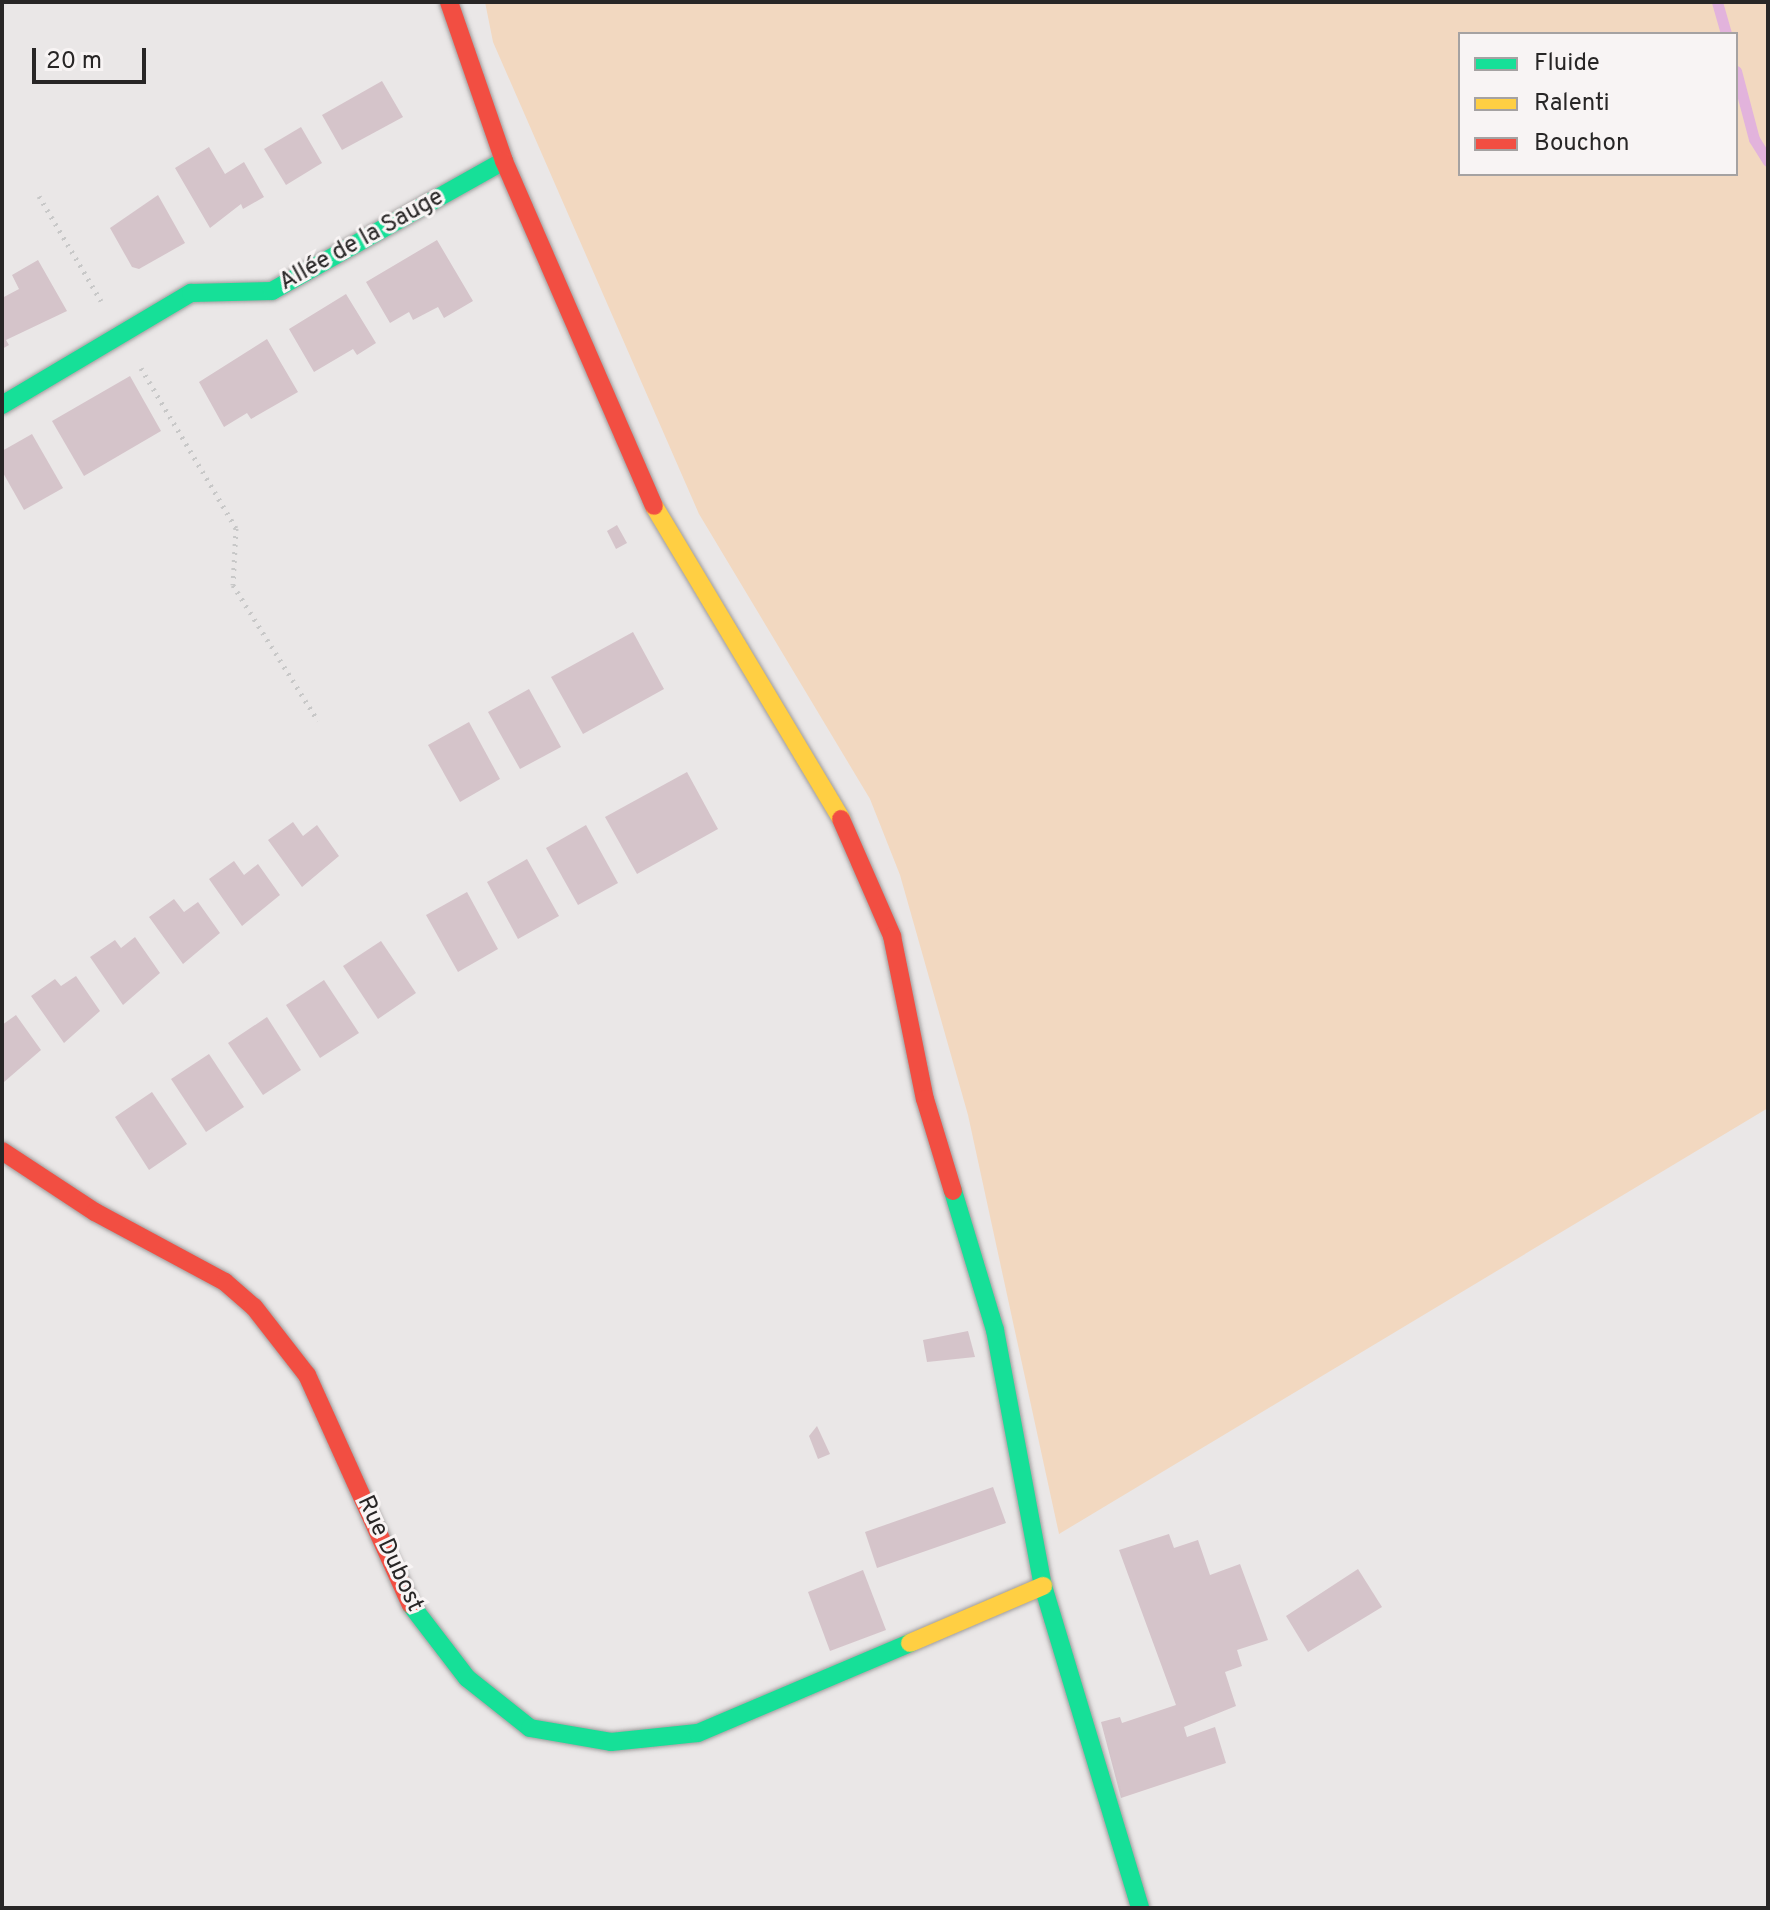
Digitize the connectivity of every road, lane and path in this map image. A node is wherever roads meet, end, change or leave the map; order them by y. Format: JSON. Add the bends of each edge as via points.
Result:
{"nodes":[{"id":1,"x":449,"y":2,"type":"edge"},
{"id":2,"x":504,"y":161,"type":"junction"},
{"id":3,"x":39,"y":196,"type":"dead end"},
{"id":4,"x":121,"y":334,"type":"junction"},
{"id":5,"x":2,"y":405,"type":"edge"},
{"id":6,"x":318,"y":721,"type":"dead end"},
{"id":7,"x":2,"y":1151,"type":"edge"},
{"id":8,"x":1043,"y":1586,"type":"junction"},
{"id":9,"x":1140,"y":1908,"type":"edge"}],
"edges":[{"from":1,"to":2,"type":"street"},
{"from":2,"to":4,"type":"street","name":"Allée de la Sauge","via":[[272,291],[191,293]]},
{"from":2,"to":8,"type":"street","via":[[641,481],[680,554],[835,805],[882,909],[925,1099],[995,1330]]},
{"from":3,"to":4,"type":"path"},
{"from":4,"to":5,"type":"street","name":"Allée de la Sauge"},
{"from":4,"to":6,"type":"path","via":[[236,528],[233,585]]},
{"from":7,"to":8,"type":"street","name":"Rue Dubost","via":[[95,1212],[225,1282],[254,1307],[307,1375],[415,1614],[467,1678],[530,1728],[611,1742],[698,1733]]},
{"from":8,"to":9,"type":"street"}]}
